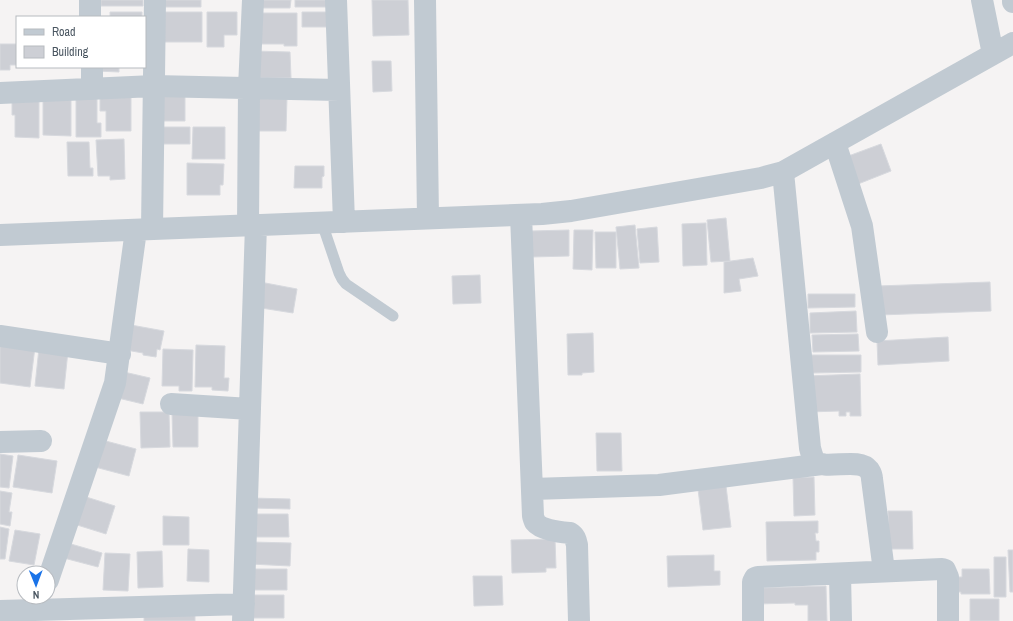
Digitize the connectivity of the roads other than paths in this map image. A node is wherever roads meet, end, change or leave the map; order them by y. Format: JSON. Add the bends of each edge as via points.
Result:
{"nodes":[{"id":1,"x":90,"y":0,"type":"edge"},
{"id":2,"x":155,"y":0,"type":"edge"},
{"id":3,"x":253,"y":0,"type":"edge"},
{"id":4,"x":336,"y":0,"type":"edge"},
{"id":5,"x":425,"y":0,"type":"edge"},
{"id":6,"x":982,"y":0,"type":"edge"},
{"id":7,"x":90,"y":16,"type":"edge"},
{"id":8,"x":1013,"y":43,"type":"edge"},
{"id":9,"x":993,"y":54,"type":"junction"},
{"id":10,"x":92,"y":68,"type":"edge"},
{"id":11,"x":154,"y":86,"type":"junction"},
{"id":12,"x":249,"y":88,"type":"junction"},
{"id":13,"x":92,"y":89,"type":"junction"},
{"id":14,"x":339,"y":90,"type":"junction"},
{"id":15,"x":0,"y":93,"type":"edge"},
{"id":16,"x":835,"y":143,"type":"junction"},
{"id":17,"x":783,"y":172,"type":"junction"},
{"id":18,"x":521,"y":215,"type":"junction"},
{"id":19,"x":428,"y":218,"type":"junction"},
{"id":20,"x":344,"y":222,"type":"junction"},
{"id":21,"x":322,"y":223,"type":"junction"},
{"id":22,"x":252,"y":225,"type":"junction"},
{"id":23,"x":144,"y":230,"type":"junction"},
{"id":24,"x":0,"y":236,"type":"edge"},
{"id":25,"x":393,"y":316,"type":"dead end"},
{"id":26,"x":877,"y":332,"type":"dead end"},
{"id":27,"x":0,"y":336,"type":"edge"},
{"id":28,"x":120,"y":354,"type":"junction"},
{"id":29,"x":171,"y":404,"type":"dead end"},
{"id":30,"x":250,"y":409,"type":"junction"},
{"id":31,"x":41,"y":441,"type":"dead end"},
{"id":32,"x":0,"y":442,"type":"edge"},
{"id":33,"x":822,"y":464,"type":"junction"},
{"id":34,"x":532,"y":489,"type":"junction"},
{"id":35,"x":53,"y":565,"type":"edge"},
{"id":36,"x":884,"y":571,"type":"junction"},
{"id":37,"x":840,"y":574,"type":"junction"},
{"id":38,"x":34,"y":605,"type":"edge"},
{"id":39,"x":56,"y":605,"type":"edge"},
{"id":40,"x":0,"y":611,"type":"edge"},
{"id":41,"x":244,"y":613,"type":"edge"},
{"id":42,"x":579,"y":621,"type":"edge"},
{"id":43,"x":753,"y":621,"type":"edge"},
{"id":44,"x":841,"y":621,"type":"edge"},
{"id":45,"x":948,"y":621,"type":"edge"}],
"edges":[{"from":1,"to":7,"type":"street"},
{"from":2,"to":11,"type":"street"},
{"from":3,"to":12,"type":"street"},
{"from":4,"to":14,"type":"street"},
{"from":5,"to":19,"type":"street"},
{"from":6,"to":9,"type":"street"},
{"from":8,"to":9,"type":"street"},
{"from":9,"to":16,"type":"street"},
{"from":10,"to":13,"type":"street"},
{"from":11,"to":12,"type":"street"},
{"from":11,"to":13,"type":"street"},
{"from":11,"to":23,"type":"street"},
{"from":12,"to":14,"type":"street"},
{"from":12,"to":22,"type":"street"},
{"from":13,"to":15,"type":"street"},
{"from":14,"to":20,"type":"street"},
{"from":16,"to":17,"type":"street"},
{"from":16,"to":26,"type":"street","via":[[862,226]]},
{"from":17,"to":18,"type":"street","via":[[761,178],[571,210]]},
{"from":17,"to":33,"type":"street","via":[[810,448],[815,461]]},
{"from":18,"to":19,"type":"street"},
{"from":18,"to":34,"type":"street"},
{"from":19,"to":20,"type":"street"},
{"from":20,"to":21,"type":"street"},
{"from":21,"to":22,"type":"street"},
{"from":21,"to":25,"type":"lane","via":[[342,279]]},
{"from":22,"to":23,"type":"street"},
{"from":22,"to":30,"type":"street"},
{"from":23,"to":24,"type":"street"},
{"from":23,"to":28,"type":"street"},
{"from":27,"to":28,"type":"street"},
{"from":28,"to":35,"type":"street","via":[[115,383]]},
{"from":29,"to":30,"type":"street"},
{"from":30,"to":41,"type":"street"},
{"from":31,"to":32,"type":"street"},
{"from":33,"to":34,"type":"street","via":[[659,485]]},
{"from":33,"to":36,"type":"street","via":[[863,465],[870,471]]},
{"from":34,"to":42,"type":"street","via":[[535,522],[545,528],[570,533],[576,540]]},
{"from":36,"to":37,"type":"street"},
{"from":36,"to":45,"type":"street","via":[[945,570],[948,577]]},
{"from":37,"to":43,"type":"street","via":[[758,576],[753,582]]},
{"from":37,"to":44,"type":"street"},
{"from":38,"to":40,"type":"street"},
{"from":39,"to":41,"type":"street"}]}
